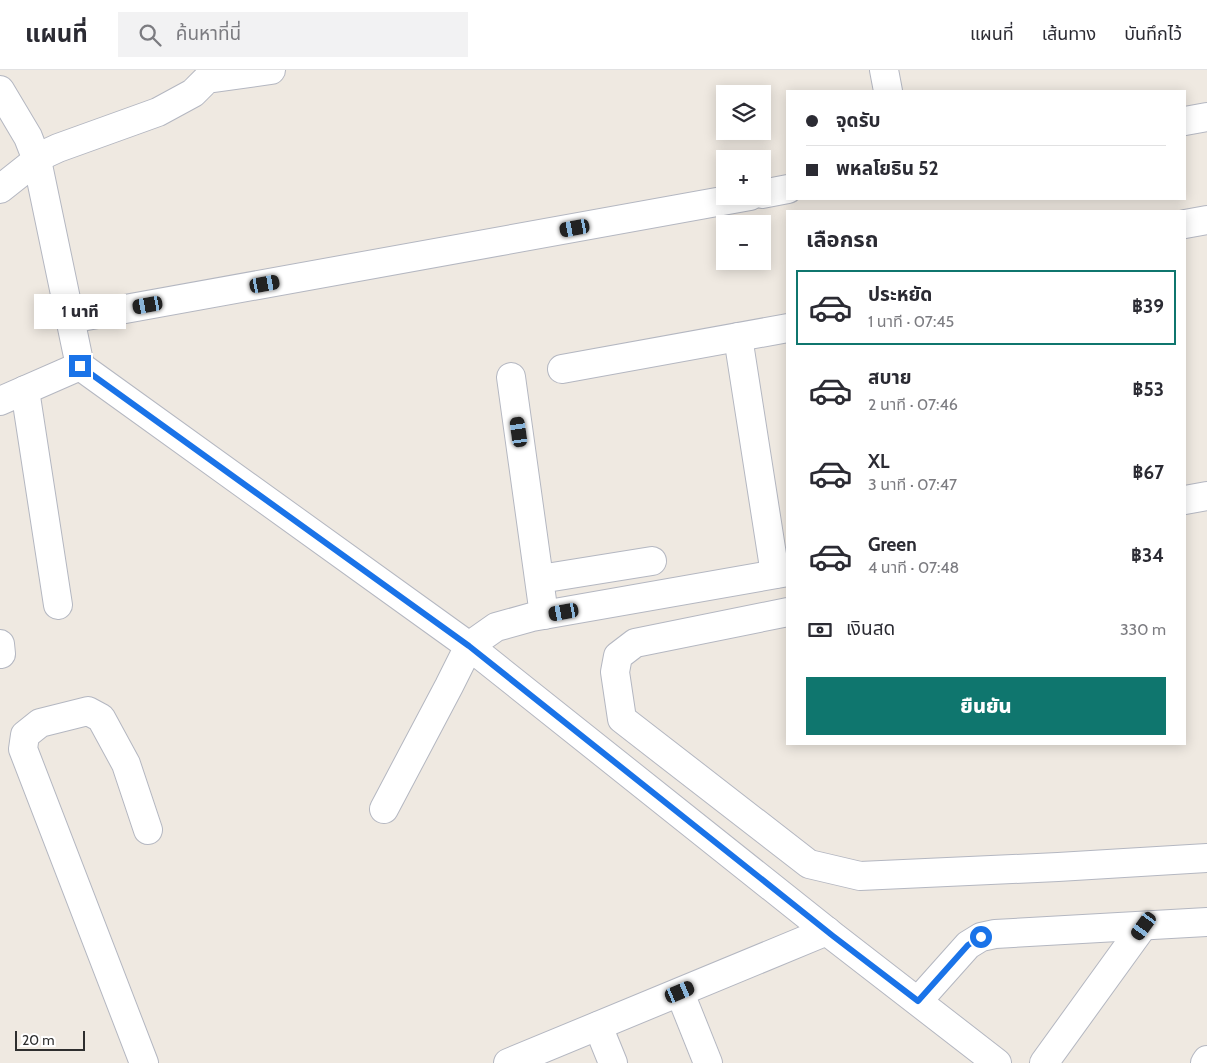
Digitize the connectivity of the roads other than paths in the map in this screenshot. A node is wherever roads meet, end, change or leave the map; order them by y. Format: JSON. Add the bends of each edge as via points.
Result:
{"nodes":[{"id":1,"x":271,"y":70,"type":"edge"},
{"id":2,"x":884,"y":70,"type":"edge"},
{"id":3,"x":207,"y":74,"type":"edge"},
{"id":4,"x":0,"y":90,"type":"edge"},
{"id":5,"x":888,"y":90,"type":"edge"},
{"id":6,"x":1207,"y":117,"type":"edge"},
{"id":7,"x":1186,"y":121,"type":"edge"},
{"id":8,"x":38,"y":160,"type":"junction"},
{"id":9,"x":0,"y":188,"type":"edge"},
{"id":10,"x":786,"y":189,"type":"edge"},
{"id":11,"x":771,"y":192,"type":"edge"},
{"id":12,"x":716,"y":202,"type":"edge"},
{"id":13,"x":1207,"y":220,"type":"edge"},
{"id":14,"x":1186,"y":224,"type":"edge"},
{"id":15,"x":70,"y":319,"type":"junction"},
{"id":16,"x":786,"y":328,"type":"edge"},
{"id":17,"x":738,"y":337,"type":"junction"},
{"id":18,"x":80,"y":366,"type":"junction"},
{"id":19,"x":562,"y":369,"type":"dead end"},
{"id":20,"x":511,"y":377,"type":"dead end"},
{"id":21,"x":25,"y":390,"type":"junction"},
{"id":22,"x":0,"y":401,"type":"edge"},
{"id":23,"x":1207,"y":496,"type":"edge"},
{"id":24,"x":1186,"y":500,"type":"edge"},
{"id":25,"x":652,"y":561,"type":"dead end"},
{"id":26,"x":781,"y":573,"type":"edge"},
{"id":27,"x":540,"y":579,"type":"junction"},
{"id":28,"x":58,"y":605,"type":"dead end"},
{"id":29,"x":786,"y":612,"type":"edge"},
{"id":30,"x":544,"y":615,"type":"junction"},
{"id":31,"x":469,"y":646,"type":"junction"},
{"id":32,"x":384,"y":809,"type":"dead end"},
{"id":33,"x":148,"y":830,"type":"dead end"},
{"id":34,"x":1207,"y":858,"type":"edge"},
{"id":35,"x":1207,"y":922,"type":"edge"},
{"id":36,"x":1144,"y":926,"type":"junction"},
{"id":37,"x":827,"y":932,"type":"junction"},
{"id":38,"x":680,"y":992,"type":"junction"},
{"id":39,"x":918,"y":1001,"type":"junction"},
{"id":40,"x":598,"y":1026,"type":"junction"},
{"id":41,"x":607,"y":1061,"type":"edge"},
{"id":42,"x":144,"y":1063,"type":"edge"},
{"id":43,"x":508,"y":1063,"type":"edge"},
{"id":44,"x":708,"y":1063,"type":"edge"},
{"id":45,"x":997,"y":1063,"type":"edge"},
{"id":46,"x":1044,"y":1063,"type":"edge"}],
"edges":[{"from":1,"to":3,"type":"street"},
{"from":2,"to":5,"type":"street"},
{"from":3,"to":8,"type":"street","via":[[193,92],[158,112],[58,148]]},
{"from":4,"to":8,"type":"street"},
{"from":6,"to":7,"type":"street"},
{"from":8,"to":9,"type":"street"},
{"from":8,"to":15,"type":"street"},
{"from":10,"to":11,"type":"street"},
{"from":12,"to":15,"type":"street"},
{"from":13,"to":14,"type":"street"},
{"from":15,"to":18,"type":"street"},
{"from":16,"to":17,"type":"street"},
{"from":17,"to":19,"type":"street"},
{"from":17,"to":26,"type":"street"},
{"from":18,"to":21,"type":"street"},
{"from":18,"to":31,"type":"street"},
{"from":20,"to":27,"type":"street"},
{"from":21,"to":22,"type":"street"},
{"from":21,"to":28,"type":"street"},
{"from":23,"to":24,"type":"street"},
{"from":25,"to":27,"type":"street"},
{"from":26,"to":30,"type":"street"},
{"from":27,"to":30,"type":"street"},
{"from":29,"to":34,"type":"street","via":[[635,642],[618,656],[615,672],[622,719],[809,864],[860,876]]},
{"from":30,"to":31,"type":"street","via":[[496,627]]},
{"from":31,"to":32,"type":"street"},
{"from":31,"to":37,"type":"street"},
{"from":33,"to":42,"type":"street","via":[[126,764],[101,718],[88,711],[40,723],[25,735],[23,749]]},
{"from":35,"to":36,"type":"street"},
{"from":36,"to":39,"type":"street","via":[[981,937],[968,945]]},
{"from":36,"to":46,"type":"street"},
{"from":37,"to":38,"type":"street"},
{"from":37,"to":39,"type":"street"},
{"from":38,"to":40,"type":"street"},
{"from":38,"to":44,"type":"street"},
{"from":39,"to":45,"type":"street"},
{"from":40,"to":41,"type":"street"},
{"from":40,"to":43,"type":"street"}]}
